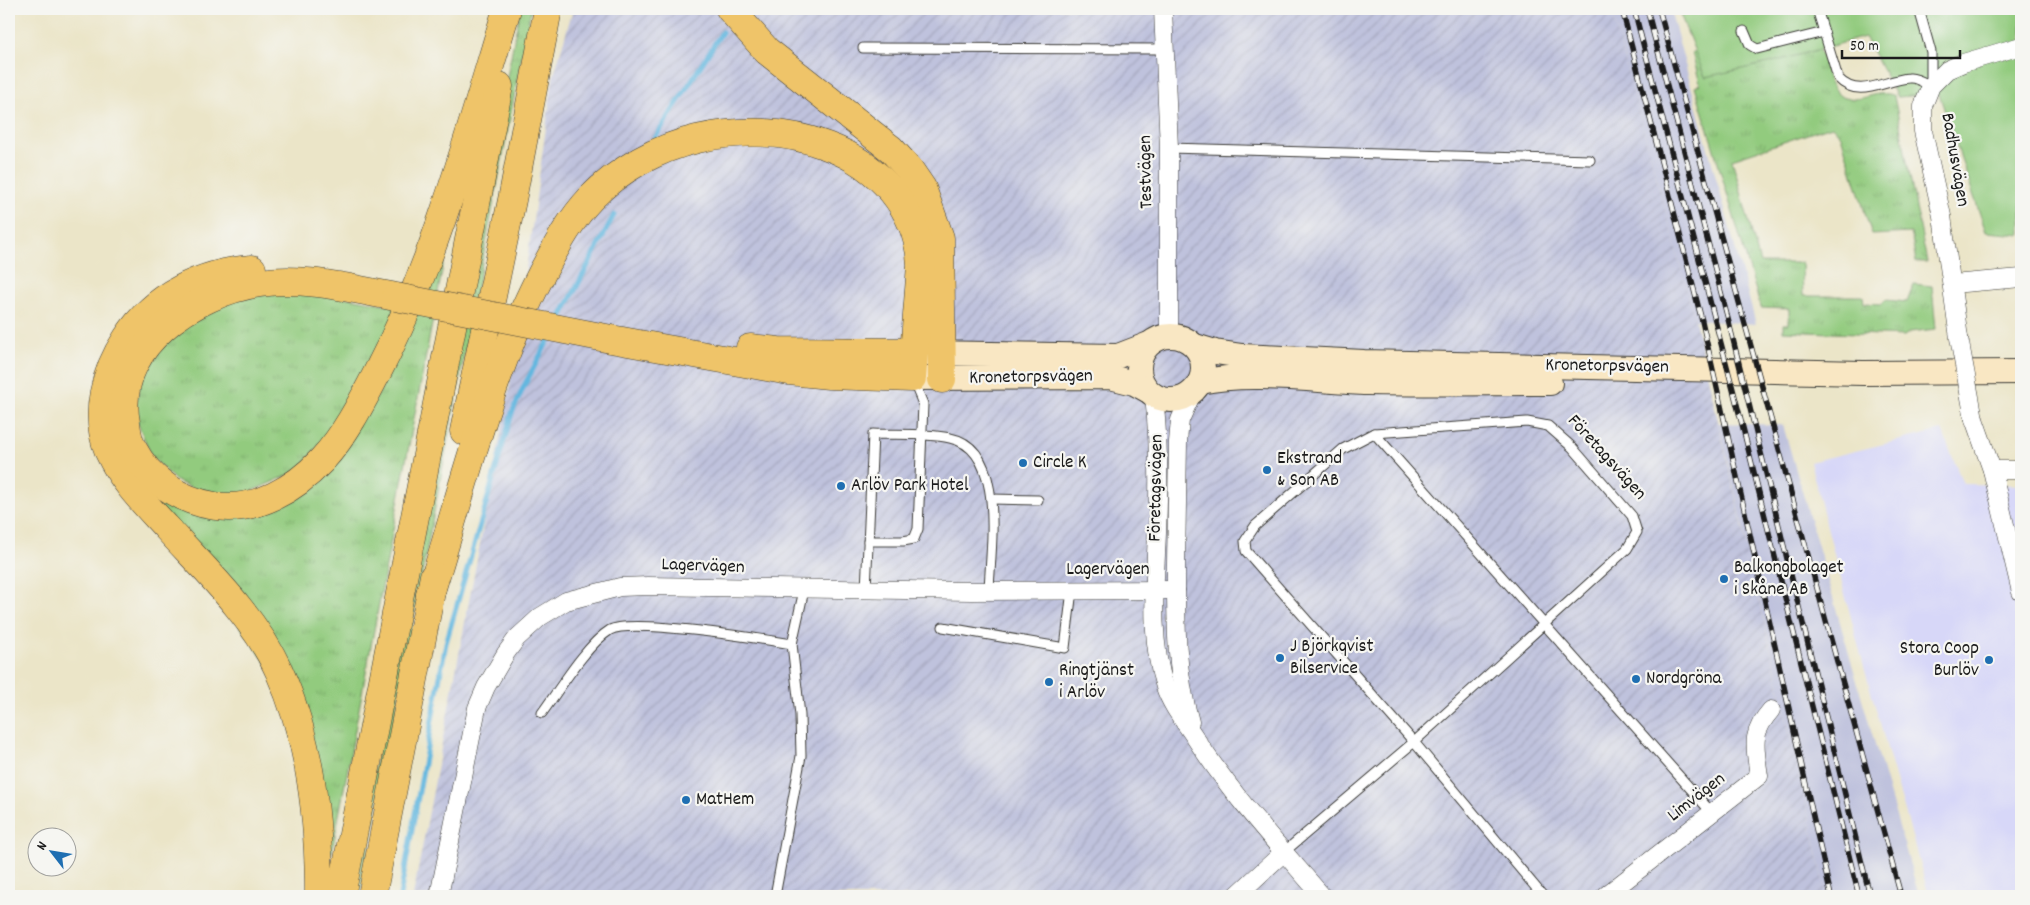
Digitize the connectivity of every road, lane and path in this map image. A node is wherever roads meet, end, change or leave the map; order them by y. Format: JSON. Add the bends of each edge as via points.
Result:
{"nodes":[{"id":1,"x":508,"y":9,"type":"edge"},
{"id":2,"x":515,"y":9,"type":"edge"},
{"id":3,"x":548,"y":9,"type":"edge"},
{"id":4,"x":730,"y":9,"type":"edge"},
{"id":5,"x":1163,"y":9,"type":"edge"},
{"id":6,"x":1919,"y":9,"type":"edge"},
{"id":7,"x":1820,"y":10,"type":"edge"},
{"id":8,"x":1744,"y":31,"type":"dead end"},
{"id":9,"x":1824,"y":32,"type":"junction"},
{"id":10,"x":2021,"y":46,"type":"edge"},
{"id":11,"x":862,"y":48,"type":"dead end"},
{"id":12,"x":1165,"y":49,"type":"junction"},
{"id":13,"x":1931,"y":86,"type":"junction"},
{"id":14,"x":1169,"y":148,"type":"junction"},
{"id":15,"x":1590,"y":160,"type":"dead end"},
{"id":16,"x":2021,"y":278,"type":"edge"},
{"id":17,"x":1952,"y":284,"type":"junction"},
{"id":18,"x":398,"y":293,"type":"junction"},
{"id":19,"x":1159,"y":340,"type":"junction"},
{"id":20,"x":1195,"y":346,"type":"junction"},
{"id":21,"x":912,"y":365,"type":"junction"},
{"id":22,"x":942,"y":366,"type":"junction"},
{"id":23,"x":2021,"y":372,"type":"edge"},
{"id":24,"x":2021,"y":386,"type":"edge"},
{"id":25,"x":1196,"y":387,"type":"junction"},
{"id":26,"x":1151,"y":393,"type":"junction"},
{"id":27,"x":1374,"y":433,"type":"junction"},
{"id":28,"x":922,"y":436,"type":"junction"},
{"id":29,"x":1992,"y":470,"type":"junction"},
{"id":30,"x":2021,"y":470,"type":"edge"},
{"id":31,"x":992,"y":499,"type":"junction"},
{"id":32,"x":1038,"y":500,"type":"dead end"},
{"id":33,"x":868,"y":540,"type":"junction"},
{"id":34,"x":2020,"y":584,"type":"edge"},
{"id":35,"x":804,"y":590,"type":"junction"},
{"id":36,"x":866,"y":590,"type":"junction"},
{"id":37,"x":1072,"y":590,"type":"junction"},
{"id":38,"x":1176,"y":590,"type":"junction"},
{"id":39,"x":989,"y":591,"type":"junction"},
{"id":40,"x":1154,"y":592,"type":"junction"},
{"id":41,"x":430,"y":594,"type":"junction"},
{"id":42,"x":1544,"y":623,"type":"junction"},
{"id":43,"x":943,"y":627,"type":"dead end"},
{"id":44,"x":792,"y":644,"type":"junction"},
{"id":45,"x":1771,"y":710,"type":"dead end"},
{"id":46,"x":542,"y":713,"type":"dead end"},
{"id":47,"x":1194,"y":737,"type":"junction"},
{"id":48,"x":1414,"y":742,"type":"junction"},
{"id":49,"x":1712,"y":813,"type":"junction"},
{"id":50,"x":1284,"y":852,"type":"junction"},
{"id":51,"x":319,"y":896,"type":"edge"},
{"id":52,"x":341,"y":896,"type":"edge"},
{"id":53,"x":372,"y":896,"type":"edge"},
{"id":54,"x":439,"y":896,"type":"edge"},
{"id":55,"x":775,"y":896,"type":"edge"},
{"id":56,"x":1236,"y":896,"type":"edge"},
{"id":57,"x":1322,"y":896,"type":"edge"},
{"id":58,"x":1543,"y":896,"type":"edge"},
{"id":59,"x":1605,"y":896,"type":"edge"}],
"edges":[{"from":1,"to":18,"type":"highway","via":[[425,265],[383,360],[359,408],[335,445],[304,477],[281,494],[229,508],[205,505],[181,495],[153,478],[140,464],[129,442],[124,412],[130,374],[141,352],[161,328],[188,309],[258,283],[286,281]]},
{"from":2,"to":52,"type":"highway"},
{"from":3,"to":41,"type":"highway"},
{"from":4,"to":22,"type":"highway","via":[[767,51],[891,149],[922,188],[940,238]]},
{"from":5,"to":12,"type":"street","name":"Testvägen"},
{"from":6,"to":13,"type":"lane","via":[[1931,52]]},
{"from":7,"to":9,"type":"lane"},
{"from":8,"to":9,"type":"lane","via":[[1750,45],[1758,49]]},
{"from":9,"to":13,"type":"lane","via":[[1838,78],[1843,84],[1860,89],[1911,77]]},
{"from":10,"to":13,"type":"street","name":"Badhusvägen","via":[[1963,62],[1947,70]]},
{"from":11,"to":12,"type":"lane"},
{"from":12,"to":14,"type":"street","name":"Testvägen"},
{"from":13,"to":17,"type":"street","name":"Badhusvägen","via":[[1923,106],[1923,131],[1942,216]]},
{"from":14,"to":15,"type":"lane"},
{"from":14,"to":19,"type":"street","name":"Testvägen"},
{"from":16,"to":17,"type":"street"},
{"from":17,"to":29,"type":"street","name":"Badhusvägen","bridge":true,"via":[[1974,420]]},
{"from":18,"to":21,"type":"highway","via":[[612,334]]},
{"from":18,"to":51,"type":"highway","via":[[287,268],[250,269],[199,280],[174,291],[153,306],[134,327],[106,376],[102,404],[103,429],[109,452],[120,473],[233,602],[278,670],[297,718],[311,780],[319,838]]},
{"from":19,"to":20,"type":"main road","via":[[1187,340]]},
{"from":19,"to":22,"type":"main road","name":"Kronetorpsvägen","via":[[1118,356]]},
{"from":19,"to":26,"type":"main road","via":[[1141,354],[1138,367],[1140,380]]},
{"from":20,"to":23,"type":"main road","name":"Kronetorpsvägen","via":[[1242,356],[1364,362]]},
{"from":20,"to":25,"type":"main road","via":[[1203,363]]},
{"from":21,"to":22,"type":"main road","name":"Kronetorpsvägen"},
{"from":21,"to":28,"type":"lane","via":[[923,404]]},
{"from":21,"to":41,"type":"highway","via":[[921,285],[920,250],[912,222],[898,198],[866,165],[817,142],[771,133],[720,134],[660,151],[629,167],[590,199],[565,232],[536,284],[506,348]]},
{"from":22,"to":26,"type":"main road","name":"Kronetorpsvägen","via":[[1110,377],[1128,381]]},
{"from":24,"to":25,"type":"main road","name":"Kronetorpsvägen","via":[[1370,383],[1217,378]]},
{"from":25,"to":26,"type":"main road","via":[[1181,398],[1167,400]]},
{"from":25,"to":38,"type":"street","name":"Företagsvägen","via":[[1180,420]]},
{"from":26,"to":40,"type":"street","name":"Företagsvägen","via":[[1157,417],[1158,530]]},
{"from":27,"to":42,"type":"lane"},
{"from":27,"to":42,"type":"lane","name":"Företagsvägen","via":[[1527,422],[1548,426],[1572,447],[1632,516],[1637,532],[1627,549]]},
{"from":27,"to":48,"type":"lane","name":"Företagsvägen","via":[[1343,449],[1255,526],[1245,540],[1246,551]]},
{"from":28,"to":31,"type":"lane","via":[[951,438],[972,450],[985,472]]},
{"from":28,"to":33,"type":"lane","via":[[918,529],[914,539],[902,542]]},
{"from":28,"to":33,"type":"lane","via":[[874,434]]},
{"from":29,"to":30,"type":"street"},
{"from":29,"to":34,"type":"street","name":"Badhusvägen"},
{"from":31,"to":32,"type":"lane"},
{"from":31,"to":39,"type":"lane"},
{"from":33,"to":36,"type":"lane"},
{"from":35,"to":36,"type":"street","name":"Lagervägen"},
{"from":35,"to":44,"type":"lane"},
{"from":35,"to":54,"type":"street","name":"Lagervägen","via":[[620,587],[566,600],[540,617],[506,653],[477,708]]},
{"from":36,"to":39,"type":"street","name":"Lagervägen"},
{"from":37,"to":39,"type":"street","name":"Lagervägen"},
{"from":37,"to":40,"type":"street","name":"Lagervägen"},
{"from":37,"to":43,"type":"lane","via":[[1065,648]]},
{"from":38,"to":40,"type":"street","name":"Lagervägen"},
{"from":38,"to":47,"type":"street","name":"Företagsvägen","via":[[1177,644],[1183,694]]},
{"from":40,"to":47,"type":"street","name":"Företagsvägen","via":[[1157,648],[1165,687]]},
{"from":41,"to":53,"type":"highway"},
{"from":42,"to":48,"type":"lane","name":"Företagsvägen"},
{"from":42,"to":49,"type":"lane"},
{"from":44,"to":46,"type":"lane","via":[[711,632],[632,626],[611,630],[586,652]]},
{"from":44,"to":55,"type":"lane","via":[[801,756]]},
{"from":45,"to":49,"type":"street","name":"Limvägen","via":[[1758,725],[1755,744],[1759,776]]},
{"from":47,"to":50,"type":"street","name":"Företagsvägen","via":[[1220,776]]},
{"from":48,"to":50,"type":"lane","name":"Företagsvägen"},
{"from":48,"to":58,"type":"lane","name":"Företagsvägen"},
{"from":49,"to":59,"type":"street","name":"Limvägen"},
{"from":50,"to":56,"type":"street"},
{"from":50,"to":57,"type":"street","name":"Företagsvägen"}]}
